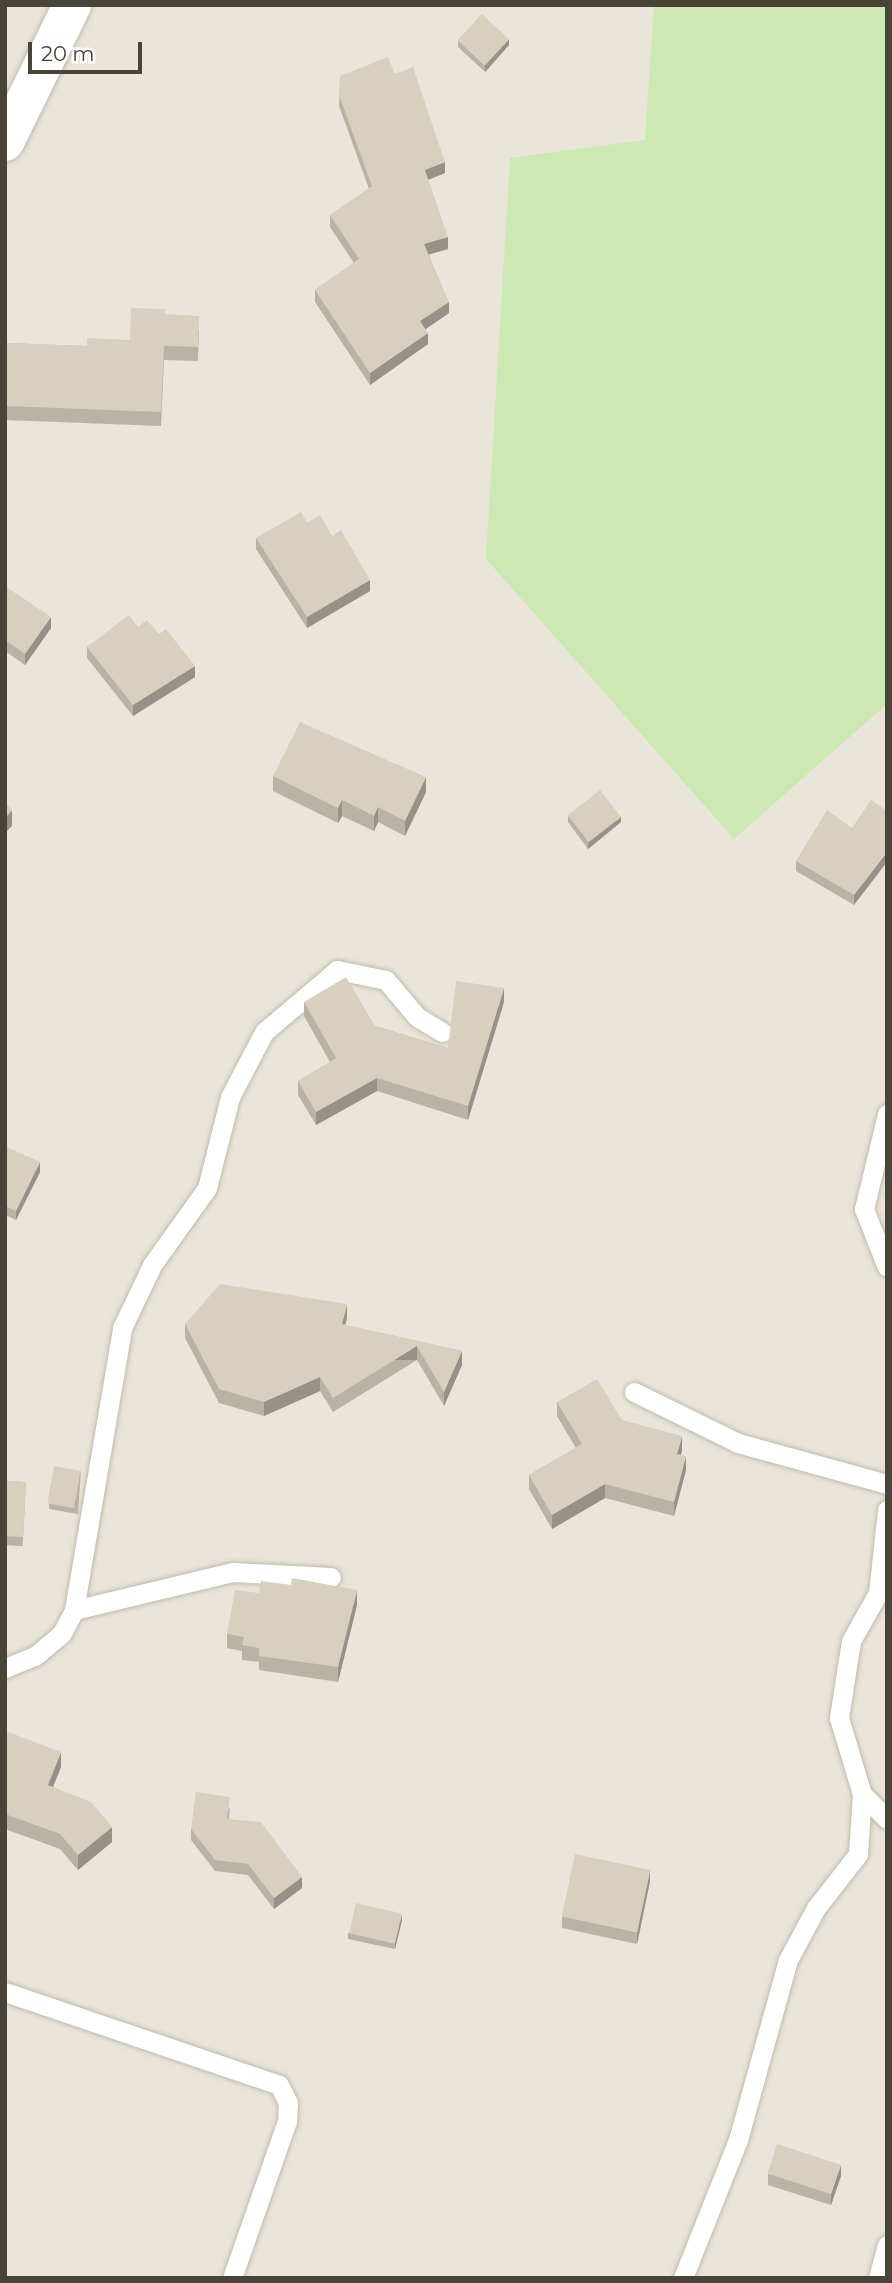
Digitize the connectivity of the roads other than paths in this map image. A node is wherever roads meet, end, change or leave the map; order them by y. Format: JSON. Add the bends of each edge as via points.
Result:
{"nodes":[{"id":1,"x":72,"y":5,"type":"edge"},
{"id":2,"x":5,"y":142,"type":"edge"},
{"id":3,"x":442,"y":1032,"type":"dead end"},
{"id":4,"x":887,"y":1114,"type":"edge"},
{"id":5,"x":887,"y":1267,"type":"edge"},
{"id":6,"x":634,"y":1392,"type":"dead end"},
{"id":7,"x":887,"y":1484,"type":"edge"},
{"id":8,"x":887,"y":1510,"type":"edge"},
{"id":9,"x":331,"y":1577,"type":"dead end"},
{"id":10,"x":74,"y":1610,"type":"junction"},
{"id":11,"x":5,"y":1668,"type":"edge"},
{"id":12,"x":862,"y":1794,"type":"junction"},
{"id":13,"x":887,"y":1819,"type":"edge"},
{"id":14,"x":5,"y":1992,"type":"edge"},
{"id":15,"x":887,"y":2245,"type":"edge"},
{"id":16,"x":232,"y":2278,"type":"edge"},
{"id":17,"x":683,"y":2278,"type":"edge"},
{"id":18,"x":877,"y":2278,"type":"edge"}],
"edges":[{"from":1,"to":2,"type":"street"},
{"from":3,"to":10,"type":"lane","via":[[417,1017],[386,980],[337,971],[264,1032],[230,1097],[207,1188],[152,1265],[122,1328]]},
{"from":4,"to":5,"type":"lane","via":[[864,1209]]},
{"from":6,"to":7,"type":"lane","via":[[738,1443]]},
{"from":8,"to":12,"type":"lane","via":[[878,1592],[851,1641],[839,1718]]},
{"from":9,"to":10,"type":"lane","via":[[232,1572]]},
{"from":10,"to":11,"type":"lane","via":[[62,1633]]},
{"from":12,"to":13,"type":"lane"},
{"from":12,"to":17,"type":"lane","via":[[858,1854],[816,1908],[788,1960],[738,2140]]},
{"from":14,"to":16,"type":"lane","via":[[279,2085],[288,2104],[287,2121]]},
{"from":15,"to":18,"type":"lane"}]}
